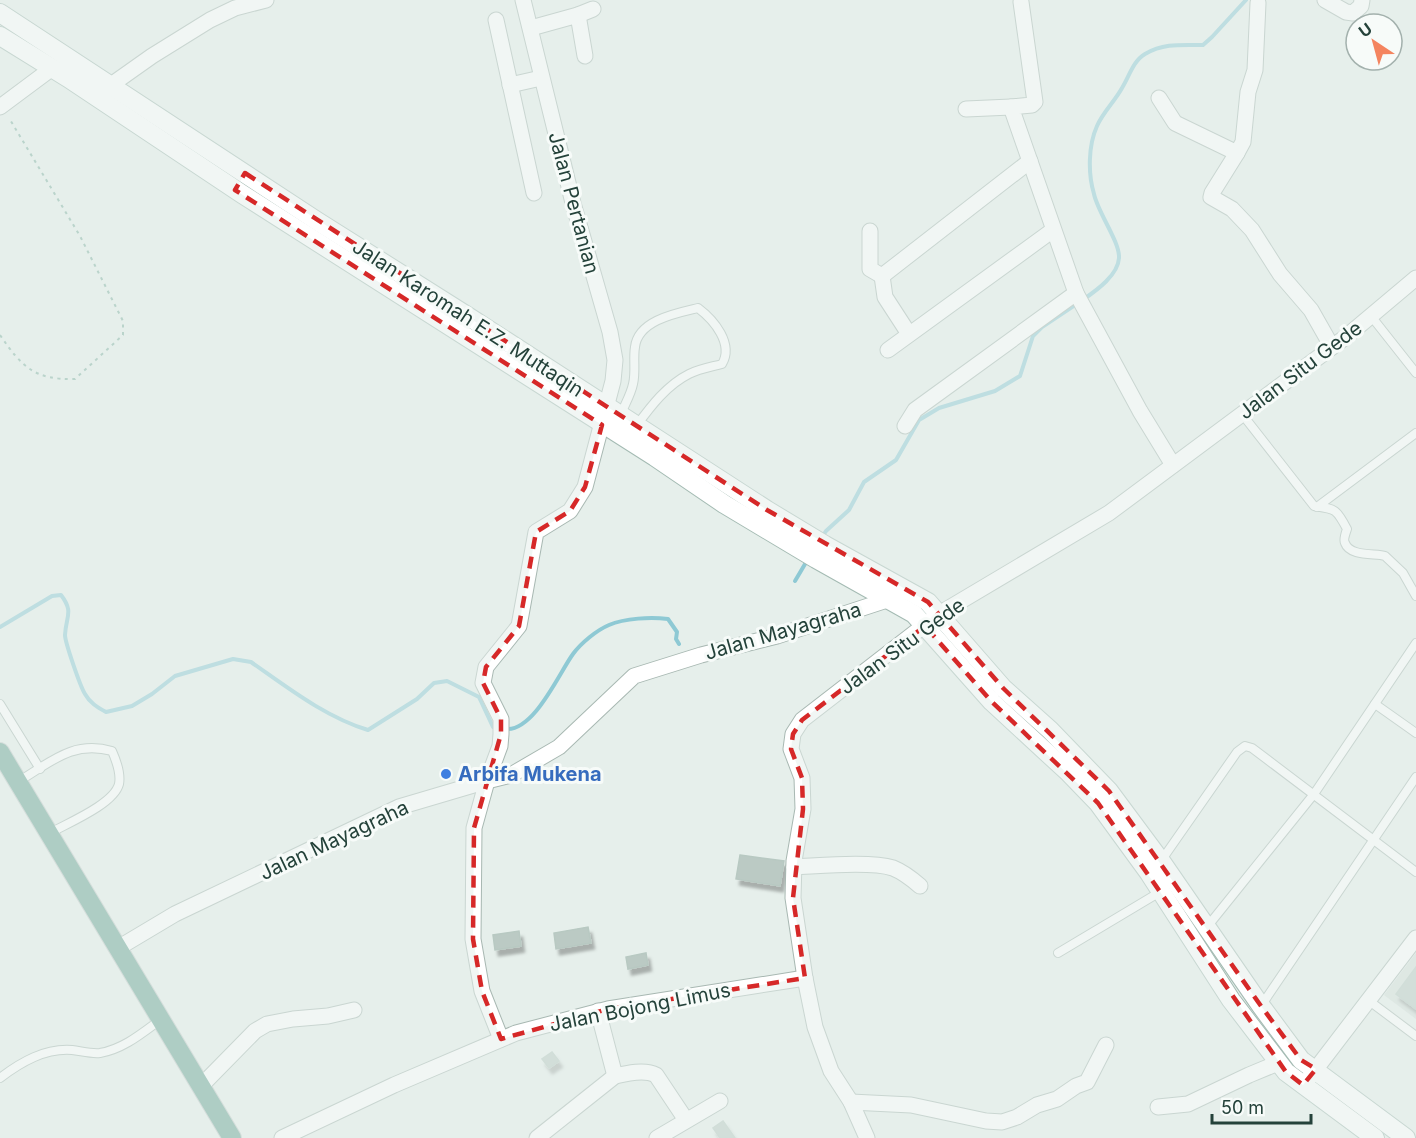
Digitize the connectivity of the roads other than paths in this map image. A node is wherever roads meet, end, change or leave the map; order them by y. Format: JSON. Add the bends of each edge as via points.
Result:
{"nodes":[{"id":1,"x":266,"y":0,"type":"edge"},
{"id":2,"x":523,"y":0,"type":"edge"},
{"id":3,"x":1325,"y":0,"type":"edge"},
{"id":4,"x":1362,"y":0,"type":"edge"},
{"id":5,"x":1021,"y":2,"type":"dead end"},
{"id":6,"x":1258,"y":3,"type":"dead end"},
{"id":7,"x":593,"y":9,"type":"dead end"},
{"id":8,"x":0,"y":13,"type":"edge"},
{"id":9,"x":578,"y":15,"type":"junction"},
{"id":10,"x":496,"y":20,"type":"dead end"},
{"id":11,"x":531,"y":28,"type":"junction"},
{"id":12,"x":0,"y":36,"type":"edge"},
{"id":13,"x":585,"y":56,"type":"dead end"},
{"id":14,"x":51,"y":69,"type":"junction"},
{"id":15,"x":542,"y":78,"type":"junction"},
{"id":16,"x":111,"y":86,"type":"junction"},
{"id":17,"x":510,"y":86,"type":"junction"},
{"id":18,"x":1159,"y":99,"type":"dead end"},
{"id":19,"x":1,"y":106,"type":"edge"},
{"id":20,"x":1011,"y":107,"type":"junction"},
{"id":21,"x":966,"y":109,"type":"dead end"},
{"id":22,"x":1237,"y":153,"type":"junction"},
{"id":23,"x":1030,"y":161,"type":"junction"},
{"id":24,"x":244,"y":173,"type":"junction"},
{"id":25,"x":236,"y":190,"type":"junction"},
{"id":26,"x":534,"y":193,"type":"dead end"},
{"id":27,"x":870,"y":231,"type":"dead end"},
{"id":28,"x":1053,"y":231,"type":"junction"},
{"id":29,"x":882,"y":276,"type":"junction"},
{"id":30,"x":1416,"y":278,"type":"edge"},
{"id":31,"x":1077,"y":295,"type":"junction"},
{"id":32,"x":1371,"y":316,"type":"junction"},
{"id":33,"x":909,"y":334,"type":"junction"},
{"id":34,"x":1332,"y":347,"type":"junction"},
{"id":35,"x":888,"y":350,"type":"dead end"},
{"id":36,"x":1416,"y":373,"type":"edge"},
{"id":37,"x":614,"y":411,"type":"junction"},
{"id":38,"x":1242,"y":414,"type":"junction"},
{"id":39,"x":602,"y":425,"type":"junction"},
{"id":40,"x":636,"y":426,"type":"junction"},
{"id":41,"x":905,"y":426,"type":"dead end"},
{"id":42,"x":1416,"y":433,"type":"edge"},
{"id":43,"x":1173,"y":465,"type":"junction"},
{"id":44,"x":1317,"y":507,"type":"junction"},
{"id":45,"x":791,"y":534,"type":"junction"},
{"id":46,"x":821,"y":552,"type":"junction"},
{"id":47,"x":911,"y":592,"type":"junction"},
{"id":48,"x":1416,"y":596,"type":"edge"},
{"id":49,"x":889,"y":599,"type":"junction"},
{"id":50,"x":932,"y":620,"type":"junction"},
{"id":51,"x":1416,"y":643,"type":"edge"},
{"id":52,"x":0,"y":704,"type":"edge"},
{"id":53,"x":1375,"y":704,"type":"junction"},
{"id":54,"x":1416,"y":733,"type":"edge"},
{"id":55,"x":0,"y":753,"type":"edge"},
{"id":56,"x":40,"y":769,"type":"junction"},
{"id":57,"x":1416,"y":777,"type":"edge"},
{"id":58,"x":18,"y":781,"type":"junction"},
{"id":59,"x":487,"y":781,"type":"junction"},
{"id":60,"x":1314,"y":794,"type":"junction"},
{"id":61,"x":50,"y":834,"type":"junction"},
{"id":62,"x":1373,"y":839,"type":"junction"},
{"id":63,"x":1161,"y":861,"type":"junction"},
{"id":64,"x":794,"y":867,"type":"junction"},
{"id":65,"x":1416,"y":872,"type":"edge"},
{"id":66,"x":920,"y":886,"type":"dead end"},
{"id":67,"x":1161,"y":892,"type":"junction"},
{"id":68,"x":1207,"y":928,"type":"junction"},
{"id":69,"x":1414,"y":946,"type":"edge"},
{"id":70,"x":118,"y":948,"type":"junction"},
{"id":71,"x":1059,"y":953,"type":"dead end"},
{"id":72,"x":805,"y":978,"type":"junction"},
{"id":73,"x":1368,"y":1000,"type":"junction"},
{"id":74,"x":1261,"y":1006,"type":"junction"},
{"id":75,"x":354,"y":1010,"type":"dead end"},
{"id":76,"x":603,"y":1010,"type":"junction"},
{"id":77,"x":161,"y":1019,"type":"junction"},
{"id":78,"x":1416,"y":1036,"type":"edge"},
{"id":79,"x":501,"y":1039,"type":"junction"},
{"id":80,"x":1106,"y":1045,"type":"dead end"},
{"id":81,"x":1278,"y":1063,"type":"junction"},
{"id":82,"x":1316,"y":1069,"type":"junction"},
{"id":83,"x":619,"y":1075,"type":"junction"},
{"id":84,"x":0,"y":1078,"type":"edge"},
{"id":85,"x":1303,"y":1085,"type":"junction"},
{"id":86,"x":201,"y":1086,"type":"junction"},
{"id":87,"x":720,"y":1101,"type":"dead end"},
{"id":88,"x":851,"y":1102,"type":"junction"},
{"id":89,"x":1158,"y":1107,"type":"dead end"},
{"id":90,"x":686,"y":1120,"type":"junction"},
{"id":91,"x":232,"y":1138,"type":"edge"},
{"id":92,"x":282,"y":1138,"type":"edge"},
{"id":93,"x":537,"y":1138,"type":"edge"},
{"id":94,"x":657,"y":1138,"type":"edge"},
{"id":95,"x":867,"y":1138,"type":"edge"},
{"id":96,"x":1375,"y":1138,"type":"edge"},
{"id":97,"x":1406,"y":1138,"type":"edge"}],
"edges":[{"from":1,"to":16,"type":"street","via":[[235,8],[210,21]]},
{"from":2,"to":11,"type":"street","name":"Jalan Pertanian"},
{"from":3,"to":4,"type":"street","via":[[1353,13]]},
{"from":5,"to":20,"type":"street","via":[[1035,102]]},
{"from":6,"to":22,"type":"street","via":[[1255,70],[1248,92],[1243,142]]},
{"from":7,"to":9,"type":"street"},
{"from":8,"to":16,"type":"street","name":"Jalan Karomah E.Z. Muttaqin"},
{"from":9,"to":11,"type":"street"},
{"from":9,"to":13,"type":"street"},
{"from":10,"to":17,"type":"street"},
{"from":11,"to":15,"type":"street","name":"Jalan Pertanian"},
{"from":12,"to":14,"type":"street","name":"Jalan Karomah E.Z. Muttaqin"},
{"from":14,"to":19,"type":"street"},
{"from":14,"to":25,"type":"street","name":"Jalan Karomah E.Z. Muttaqin"},
{"from":15,"to":17,"type":"street"},
{"from":15,"to":37,"type":"street","name":"Jalan Pertanian","via":[[610,332],[615,360]]},
{"from":16,"to":24,"type":"street","name":"Jalan Karomah E.Z. Muttaqin"},
{"from":17,"to":26,"type":"street"},
{"from":18,"to":22,"type":"street","via":[[1175,123]]},
{"from":20,"to":21,"type":"street"},
{"from":20,"to":23,"type":"street"},
{"from":22,"to":34,"type":"street","via":[[1211,197],[1232,209],[1252,230],[1280,274],[1311,310]]},
{"from":23,"to":28,"type":"street"},
{"from":23,"to":29,"type":"street"},
{"from":24,"to":25,"type":"street"},
{"from":24,"to":37,"type":"street","name":"Jalan Karomah E.Z. Muttaqin"},
{"from":25,"to":39,"type":"street","name":"Jalan Karomah E.Z. Muttaqin"},
{"from":27,"to":29,"type":"street","via":[[870,269]]},
{"from":28,"to":31,"type":"street"},
{"from":28,"to":33,"type":"street"},
{"from":29,"to":33,"type":"street","via":[[885,297]]},
{"from":30,"to":32,"type":"street","name":"Jalan Situ Gede"},
{"from":31,"to":41,"type":"street","via":[[915,410]]},
{"from":31,"to":43,"type":"street"},
{"from":32,"to":34,"type":"street","name":"Jalan Situ Gede"},
{"from":32,"to":36,"type":"lane"},
{"from":33,"to":35,"type":"street"},
{"from":34,"to":38,"type":"street","name":"Jalan Situ Gede"},
{"from":37,"to":39,"type":"street","name":"Jalan Pertanian"},
{"from":37,"to":40,"type":"street","name":"Jalan Karomah E.Z. Muttaqin"},
{"from":37,"to":40,"type":"lane","via":[[633,383],[635,344],[643,331],[679,312],[698,308],[711,318],[726,346],[726,357],[722,364],[689,374],[667,390]]},
{"from":38,"to":43,"type":"street","name":"Jalan Situ Gede"},
{"from":38,"to":44,"type":"lane"},
{"from":39,"to":45,"type":"street","name":"Jalan Karomah E.Z. Muttaqin","via":[[724,504]]},
{"from":39,"to":59,"type":"street","name":"Jalan Pertanian","via":[[585,487],[570,511],[536,532],[519,626],[486,667],[483,683],[501,727],[500,746]]},
{"from":40,"to":45,"type":"street","name":"Jalan Karomah E.Z. Muttaqin"},
{"from":42,"to":44,"type":"lane"},
{"from":43,"to":50,"type":"street","name":"Jalan Situ Gede","via":[[1109,513]]},
{"from":44,"to":48,"type":"lane","via":[[1334,510],[1347,529],[1346,546],[1362,555],[1385,556],[1403,573]]},
{"from":45,"to":46,"type":"street","name":"Jalan Karomah E.Z. Muttaqin"},
{"from":46,"to":47,"type":"street","name":"Jalan Karomah E.Z. Muttaqin"},
{"from":46,"to":49,"type":"street","name":"Jalan Karomah E.Z. Muttaqin"},
{"from":47,"to":49,"type":"street","name":"Jalan Mayagraha"},
{"from":47,"to":50,"type":"street","name":"Jalan Karomah E.Z. Muttaqin","via":[[928,602]]},
{"from":49,"to":50,"type":"street","name":"Jalan Karomah E.Z. Muttaqin"},
{"from":49,"to":59,"type":"street","name":"Jalan Mayagraha","via":[[777,636],[700,654],[634,676],[559,747],[511,775]]},
{"from":50,"to":63,"type":"street","via":[[1109,791]]},
{"from":50,"to":64,"type":"street","name":"Jalan Situ Gede","via":[[802,720],[793,734],[791,748],[802,778],[803,809]]},
{"from":50,"to":67,"type":"street","via":[[992,702],[1098,804]]},
{"from":51,"to":53,"type":"lane"},
{"from":52,"to":56,"type":"lane"},
{"from":53,"to":54,"type":"lane"},
{"from":53,"to":60,"type":"lane"},
{"from":55,"to":58,"type":"main road"},
{"from":56,"to":58,"type":"lane"},
{"from":56,"to":61,"type":"lane","via":[[74,749],[96,747],[112,751],[117,764],[119,784],[106,802]]},
{"from":57,"to":62,"type":"lane"},
{"from":58,"to":61,"type":"main road"},
{"from":59,"to":70,"type":"street","name":"Jalan Mayagraha","via":[[399,807],[175,914]]},
{"from":59,"to":79,"type":"street","via":[[474,828],[473,939],[482,991]]},
{"from":60,"to":62,"type":"lane"},
{"from":60,"to":63,"type":"lane","via":[[1252,748],[1245,747]]},
{"from":60,"to":68,"type":"lane"},
{"from":61,"to":70,"type":"main road"},
{"from":62,"to":65,"type":"lane"},
{"from":62,"to":74,"type":"lane"},
{"from":63,"to":68,"type":"street"},
{"from":64,"to":66,"type":"street","via":[[877,865],[893,868]]},
{"from":64,"to":72,"type":"street","name":"Jalan Situ Gede","via":[[794,898]]},
{"from":67,"to":71,"type":"lane"},
{"from":67,"to":81,"type":"street","via":[[1218,982]]},
{"from":68,"to":74,"type":"street"},
{"from":69,"to":73,"type":"street"},
{"from":70,"to":77,"type":"main road"},
{"from":72,"to":76,"type":"street","name":"Jalan Bojong Limus"},
{"from":72,"to":88,"type":"street","name":"Jalan Situ Gede","via":[[815,1027],[831,1071]]},
{"from":73,"to":78,"type":"lane"},
{"from":73,"to":82,"type":"street"},
{"from":74,"to":82,"type":"street","via":[[1301,1059]]},
{"from":75,"to":86,"type":"street","via":[[267,1024],[255,1031]]},
{"from":76,"to":79,"type":"street","name":"Jalan Bojong Limus"},
{"from":76,"to":83,"type":"street"},
{"from":77,"to":84,"type":"lane","via":[[126,1045],[98,1053],[50,1051],[15,1066]]},
{"from":77,"to":86,"type":"main road"},
{"from":79,"to":92,"type":"street","name":"Jalan Bojong Limus"},
{"from":80,"to":88,"type":"street","via":[[1087,1082],[1002,1122],[911,1105]]},
{"from":81,"to":85,"type":"street"},
{"from":81,"to":89,"type":"street","via":[[1188,1104]]},
{"from":82,"to":85,"type":"street"},
{"from":82,"to":97,"type":"street"},
{"from":83,"to":90,"type":"street","via":[[649,1071],[656,1075]]},
{"from":83,"to":93,"type":"street"},
{"from":85,"to":96,"type":"street"},
{"from":86,"to":91,"type":"main road"},
{"from":87,"to":90,"type":"street"},
{"from":88,"to":95,"type":"street","name":"Jalan Situ Gede"},
{"from":90,"to":94,"type":"street"}]}
